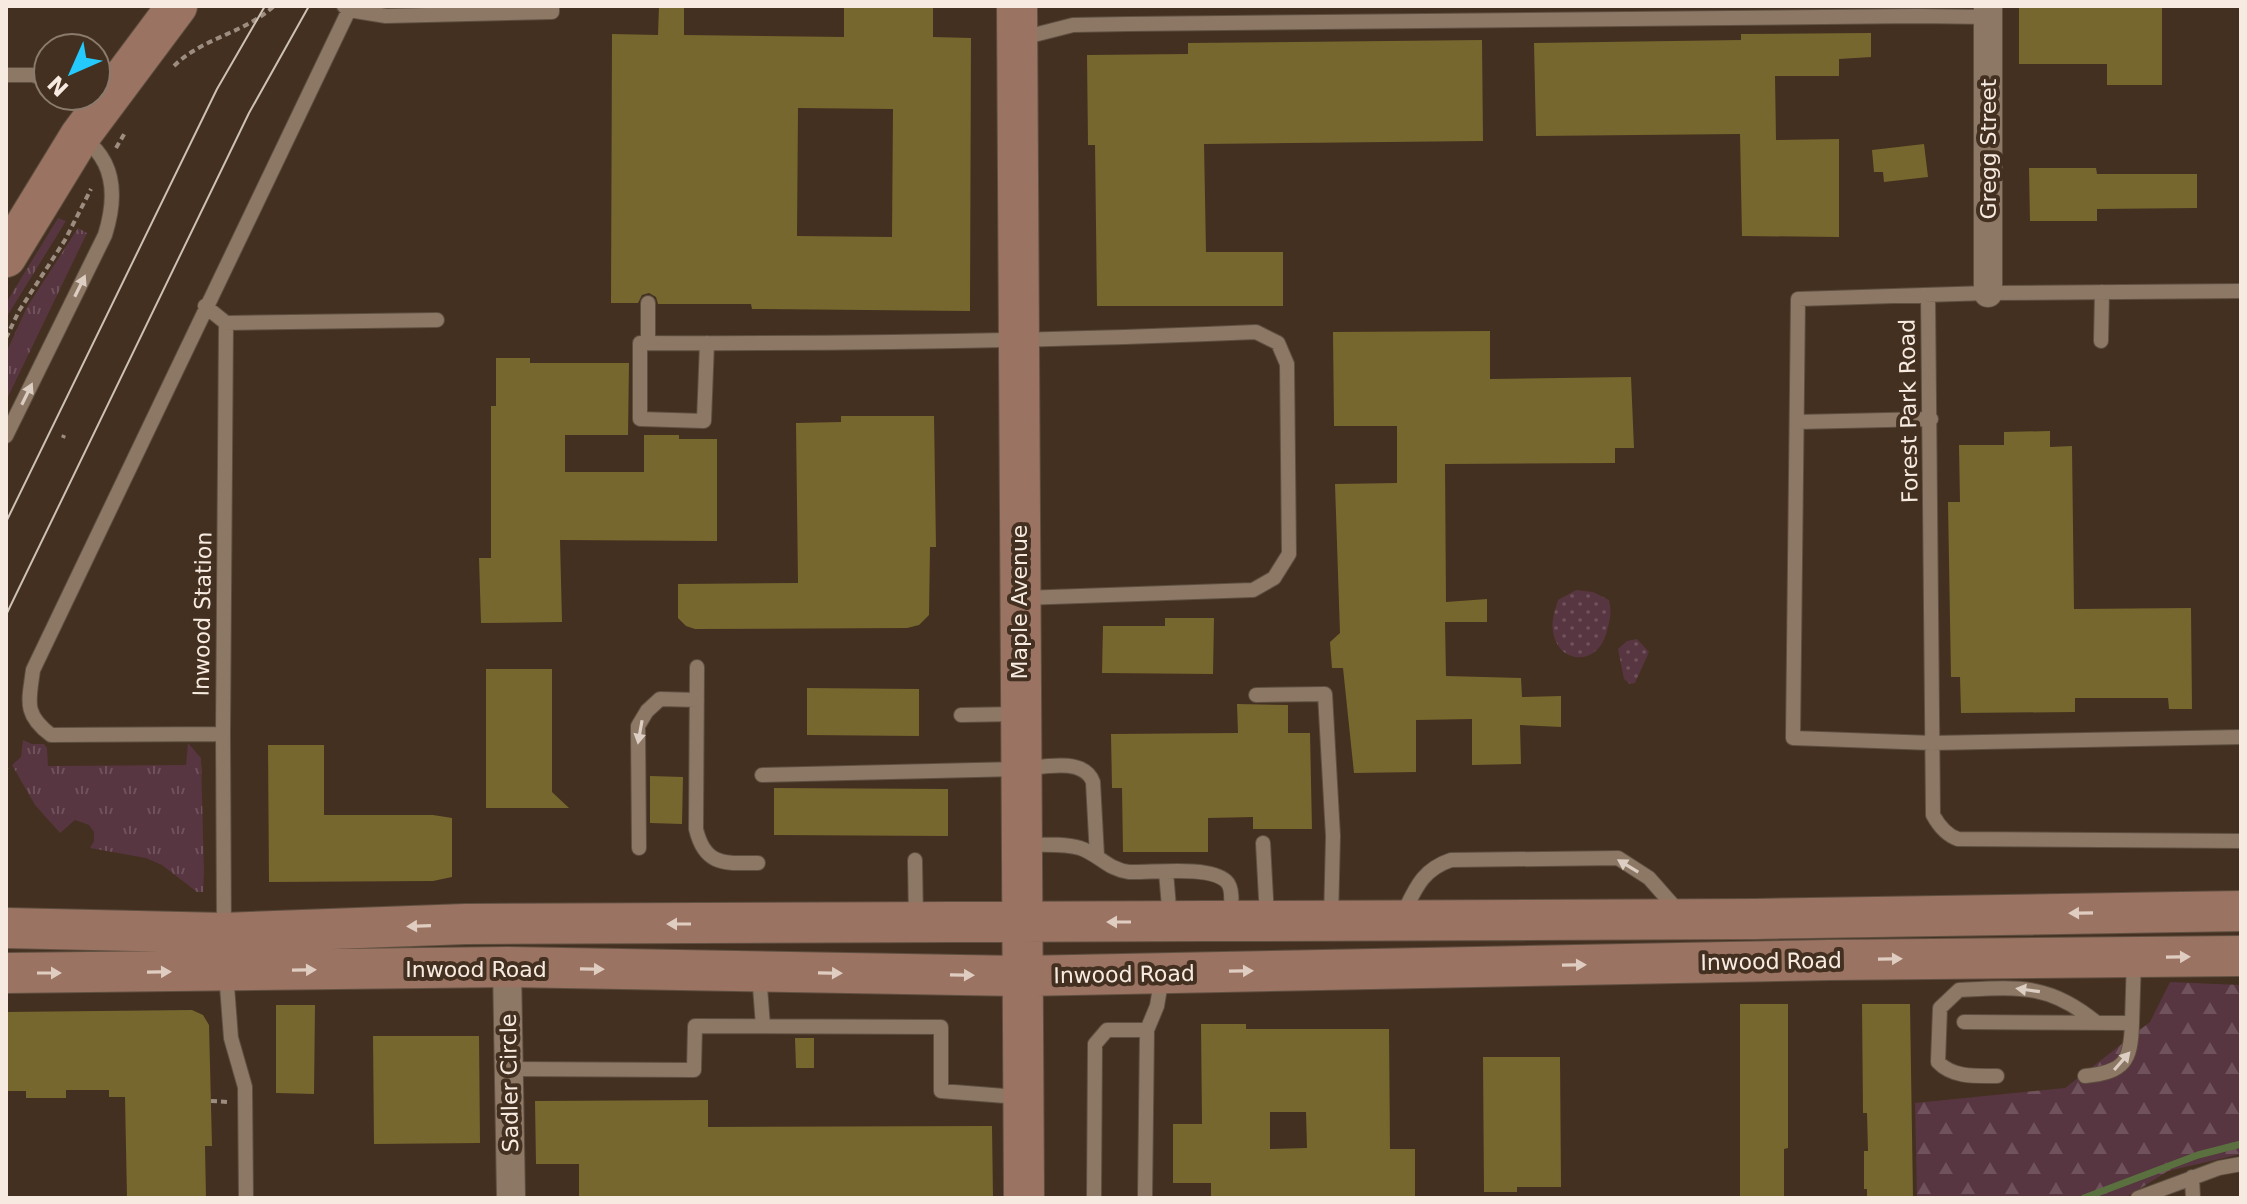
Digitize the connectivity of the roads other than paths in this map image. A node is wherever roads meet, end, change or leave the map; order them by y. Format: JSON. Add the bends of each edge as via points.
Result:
{"nodes":[{"id":1,"x":177,"y":6,"type":"edge"},
{"id":2,"x":552,"y":6,"type":"edge"},
{"id":3,"x":346,"y":8,"type":"edge"},
{"id":4,"x":1988,"y":12,"type":"edge"},
{"id":5,"x":1017,"y":23,"type":"edge"},
{"id":6,"x":6,"y":75,"type":"edge"},
{"id":7,"x":32,"y":75,"type":"edge"},
{"id":8,"x":85,"y":115,"type":"edge"},
{"id":9,"x":6,"y":257,"type":"edge"},
{"id":10,"x":2241,"y":291,"type":"edge"},
{"id":11,"x":2102,"y":292,"type":"junction"},
{"id":12,"x":1988,"y":293,"type":"junction"},
{"id":13,"x":1928,"y":295,"type":"junction"},
{"id":14,"x":648,"y":303,"type":"dead end"},
{"id":15,"x":205,"y":306,"type":"junction"},
{"id":16,"x":437,"y":320,"type":"dead end"},
{"id":17,"x":226,"y":323,"type":"junction"},
{"id":18,"x":1018,"y":341,"type":"junction"},
{"id":19,"x":2101,"y":341,"type":"dead end"},
{"id":20,"x":648,"y":343,"type":"junction"},
{"id":21,"x":707,"y":343,"type":"junction"},
{"id":22,"x":1931,"y":419,"type":"junction"},
{"id":23,"x":1797,"y":422,"type":"junction"},
{"id":24,"x":6,"y":436,"type":"edge"},
{"id":25,"x":1019,"y":598,"type":"junction"},
{"id":26,"x":697,"y":667,"type":"dead end"},
{"id":27,"x":1256,"y":695,"type":"dead end"},
{"id":28,"x":697,"y":700,"type":"junction"},
{"id":29,"x":1020,"y":714,"type":"junction"},
{"id":30,"x":961,"y":715,"type":"dead end"},
{"id":31,"x":223,"y":734,"type":"junction"},
{"id":32,"x":2241,"y":737,"type":"edge"},
{"id":33,"x":1932,"y":743,"type":"junction"},
{"id":34,"x":1022,"y":769,"type":"junction"},
{"id":35,"x":762,"y":775,"type":"dead end"},
{"id":36,"x":2241,"y":841,"type":"edge"},
{"id":37,"x":1263,"y":843,"type":"dead end"},
{"id":38,"x":1023,"y":845,"type":"junction"},
{"id":39,"x":639,"y":848,"type":"dead end"},
{"id":40,"x":1097,"y":856,"type":"junction"},
{"id":41,"x":915,"y":860,"type":"dead end"},
{"id":42,"x":758,"y":863,"type":"dead end"},
{"id":43,"x":1166,"y":872,"type":"junction"},
{"id":44,"x":2241,"y":911,"type":"edge"},
{"id":45,"x":1684,"y":919,"type":"junction"},
{"id":46,"x":1755,"y":919,"type":"junction"},
{"id":47,"x":1400,"y":920,"type":"junction"},
{"id":48,"x":1170,"y":921,"type":"junction"},
{"id":49,"x":1249,"y":921,"type":"junction"},
{"id":50,"x":1331,"y":921,"type":"junction"},
{"id":51,"x":1024,"y":922,"type":"junction"},
{"id":52,"x":757,"y":923,"type":"junction"},
{"id":53,"x":916,"y":923,"type":"junction"},
{"id":54,"x":505,"y":924,"type":"junction"},
{"id":55,"x":6,"y":928,"type":"edge"},
{"id":56,"x":225,"y":952,"type":"junction"},
{"id":57,"x":2241,"y":956,"type":"edge"},
{"id":58,"x":2134,"y":957,"type":"junction"},
{"id":59,"x":1756,"y":961,"type":"junction"},
{"id":60,"x":507,"y":967,"type":"junction"},
{"id":61,"x":1311,"y":970,"type":"junction"},
{"id":62,"x":759,"y":972,"type":"junction"},
{"id":63,"x":6,"y":973,"type":"edge"},
{"id":64,"x":1163,"y":973,"type":"junction"},
{"id":65,"x":1023,"y":976,"type":"junction"},
{"id":66,"x":1964,"y":1022,"type":"dead end"},
{"id":67,"x":2097,"y":1023,"type":"junction"},
{"id":68,"x":2132,"y":1023,"type":"junction"},
{"id":69,"x":763,"y":1026,"type":"junction"},
{"id":70,"x":1147,"y":1030,"type":"junction"},
{"id":71,"x":509,"y":1069,"type":"junction"},
{"id":72,"x":1997,"y":1076,"type":"dead end"},
{"id":73,"x":2085,"y":1076,"type":"dead end"},
{"id":74,"x":1023,"y":1098,"type":"junction"},
{"id":75,"x":2241,"y":1164,"type":"edge"},
{"id":76,"x":2192,"y":1177,"type":"junction"},
{"id":77,"x":246,"y":1198,"type":"edge"},
{"id":78,"x":511,"y":1198,"type":"edge"},
{"id":79,"x":1024,"y":1198,"type":"edge"},
{"id":80,"x":1094,"y":1198,"type":"edge"},
{"id":81,"x":1145,"y":1198,"type":"edge"},
{"id":82,"x":2138,"y":1198,"type":"edge"},
{"id":83,"x":2193,"y":1198,"type":"edge"}],
"edges":[{"from":1,"to":8,"type":"main road"},
{"from":2,"to":3,"type":"lane","via":[[552,12],[386,16]]},
{"from":3,"to":15,"type":"lane"},
{"from":4,"to":5,"type":"lane"},
{"from":4,"to":12,"type":"street","name":"Gregg Street"},
{"from":5,"to":18,"type":"main road","name":"Maple Avenue"},
{"from":6,"to":7,"type":"lane"},
{"from":8,"to":9,"type":"main road"},
{"from":24,"to":8,"type":"lane","one_way":true,"via":[[112,211],[113,187]]},
{"from":10,"to":11,"type":"lane","name":"Forest Park Road"},
{"from":11,"to":12,"type":"lane","name":"Forest Park Road"},
{"from":11,"to":19,"type":"lane"},
{"from":12,"to":13,"type":"lane","name":"Forest Park Road"},
{"from":13,"to":22,"type":"lane","name":"Forest Park Road"},
{"from":13,"to":23,"type":"lane","via":[[1798,299]]},
{"from":14,"to":20,"type":"lane"},
{"from":15,"to":17,"type":"lane"},
{"from":15,"to":31,"type":"lane","via":[[33,670],[28,706],[37,725],[51,735]]},
{"from":16,"to":17,"type":"lane"},
{"from":17,"to":31,"type":"lane","name":"Inwood Station"},
{"from":18,"to":21,"type":"lane"},
{"from":18,"to":25,"type":"main road","name":"Maple Avenue"},
{"from":18,"to":25,"type":"lane","via":[[1256,332],[1278,343],[1287,364],[1289,538],[1289,554],[1274,578],[1253,590]]},
{"from":20,"to":21,"type":"lane"},
{"from":20,"to":21,"type":"lane","via":[[640,343],[640,419],[704,421]]},
{"from":22,"to":23,"type":"lane"},
{"from":22,"to":33,"type":"lane","name":"Forest Park Road"},
{"from":23,"to":33,"type":"lane","via":[[1793,738]]},
{"from":25,"to":29,"type":"main road","name":"Maple Avenue"},
{"from":26,"to":28,"type":"lane"},
{"from":27,"to":50,"type":"lane","via":[[1325,694],[1333,836]]},
{"from":28,"to":39,"type":"lane","one_way":true,"via":[[660,699],[638,726]]},
{"from":28,"to":42,"type":"lane","via":[[699,841],[724,863]]},
{"from":29,"to":30,"type":"lane"},
{"from":29,"to":34,"type":"main road","name":"Maple Avenue"},
{"from":31,"to":56,"type":"lane","name":"Inwood Station"},
{"from":32,"to":33,"type":"lane"},
{"from":33,"to":36,"type":"lane","name":"Forest Park Road","via":[[1933,815],[1958,839]]},
{"from":34,"to":35,"type":"lane"},
{"from":34,"to":38,"type":"main road","name":"Maple Avenue"},
{"from":34,"to":40,"type":"lane","via":[[1061,766],[1090,774]]},
{"from":37,"to":49,"type":"lane"},
{"from":38,"to":40,"type":"lane","via":[[1077,847]]},
{"from":38,"to":51,"type":"main road","name":"Maple Avenue"},
{"from":40,"to":43,"type":"lane","via":[[1118,870]]},
{"from":41,"to":53,"type":"lane"},
{"from":43,"to":48,"type":"lane"},
{"from":43,"to":49,"type":"lane","via":[[1198,872],[1225,880],[1231,900]]},
{"from":44,"to":46,"type":"main road","name":"Inwood Road","one_way":true},
{"from":45,"to":46,"type":"main road","name":"Inwood Road"},
{"from":45,"to":47,"type":"main road","name":"Inwood Road"},
{"from":45,"to":47,"type":"lane","one_way":true,"via":[[1649,878],[1618,858],[1603,858],[1451,860],[1425,874]]},
{"from":46,"to":59,"type":"main road"},
{"from":47,"to":50,"type":"main road","name":"Inwood Road"},
{"from":48,"to":49,"type":"main road","name":"Inwood Road"},
{"from":48,"to":51,"type":"main road","name":"Inwood Road","one_way":true},
{"from":49,"to":50,"type":"main road","name":"Inwood Road"},
{"from":50,"to":61,"type":"main road"},
{"from":51,"to":53,"type":"main road","name":"Inwood Road"},
{"from":51,"to":65,"type":"main road","name":"Maple Avenue"},
{"from":52,"to":53,"type":"main road","name":"Inwood Road"},
{"from":52,"to":54,"type":"main road","name":"Inwood Road","one_way":true},
{"from":52,"to":62,"type":"main road"},
{"from":54,"to":56,"type":"main road","name":"Inwood Road","one_way":true},
{"from":54,"to":60,"type":"main road"},
{"from":55,"to":56,"type":"main road","name":"Inwood Road"},
{"from":56,"to":60,"type":"main road","name":"Inwood Road","one_way":true},
{"from":63,"to":56,"type":"main road","name":"Inwood Road","one_way":true},
{"from":56,"to":77,"type":"lane","name":"Inwood Station","via":[[231,1038],[245,1087]]},
{"from":58,"to":57,"type":"main road","name":"Inwood Road","one_way":true},
{"from":59,"to":58,"type":"main road","name":"Inwood Road","one_way":true},
{"from":58,"to":68,"type":"lane"},
{"from":61,"to":59,"type":"main road","name":"Inwood Road","one_way":true},
{"from":60,"to":62,"type":"main road","name":"Inwood Road","one_way":true},
{"from":60,"to":71,"type":"street","name":"Sadler Circle"},
{"from":64,"to":61,"type":"main road","name":"Inwood Road","one_way":true},
{"from":62,"to":65,"type":"main road","name":"Inwood Road","one_way":true},
{"from":62,"to":69,"type":"lane"},
{"from":64,"to":65,"type":"main road","name":"Inwood Road"},
{"from":64,"to":70,"type":"lane"},
{"from":65,"to":74,"type":"main road","name":"Maple Avenue"},
{"from":66,"to":67,"type":"lane"},
{"from":67,"to":68,"type":"lane"},
{"from":67,"to":72,"type":"lane","one_way":true,"via":[[2054,994],[2009,988],[1959,990],[1940,1008],[1938,1062],[1955,1073]]},
{"from":73,"to":68,"type":"lane","one_way":true,"via":[[2117,1070],[2127,1059]]},
{"from":69,"to":71,"type":"lane","via":[[695,1026],[694,1070]]},
{"from":69,"to":74,"type":"lane","via":[[941,1027],[941,1091]]},
{"from":70,"to":80,"type":"lane","via":[[1107,1030],[1095,1044]]},
{"from":70,"to":81,"type":"lane"},
{"from":71,"to":78,"type":"street","name":"Sadler Circle"},
{"from":74,"to":79,"type":"main road","name":"Maple Avenue"},
{"from":75,"to":76,"type":"lane"},
{"from":76,"to":82,"type":"lane"},
{"from":76,"to":83,"type":"lane"}]}
